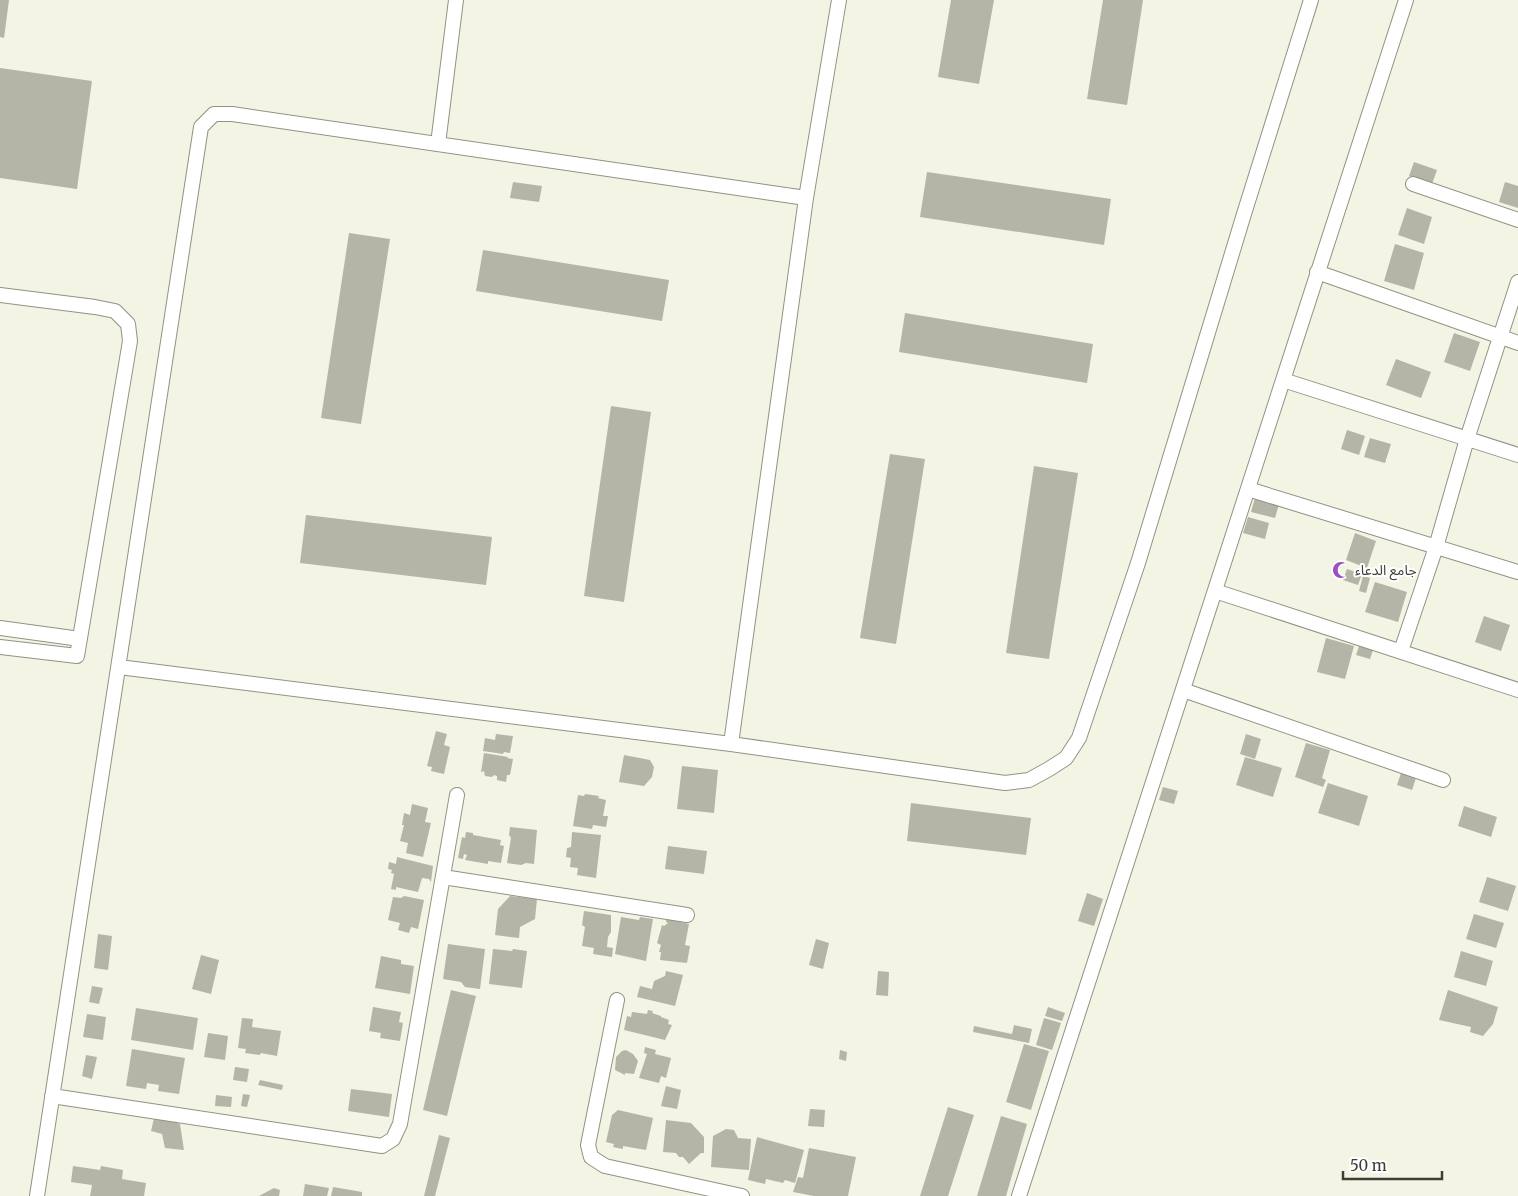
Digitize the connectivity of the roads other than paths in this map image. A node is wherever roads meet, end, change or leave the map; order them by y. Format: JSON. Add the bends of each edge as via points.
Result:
{"nodes":[{"id":1,"x":456,"y":0,"type":"edge"},
{"id":2,"x":839,"y":0,"type":"edge"},
{"id":3,"x":1311,"y":0,"type":"edge"},
{"id":4,"x":1406,"y":0,"type":"edge"},
{"id":5,"x":438,"y":144,"type":"junction"},
{"id":6,"x":1413,"y":184,"type":"dead end"},
{"id":7,"x":806,"y":198,"type":"junction"},
{"id":8,"x":1518,"y":220,"type":"edge"},
{"id":9,"x":1317,"y":272,"type":"junction"},
{"id":10,"x":1518,"y":282,"type":"edge"},
{"id":11,"x":0,"y":295,"type":"edge"},
{"id":12,"x":1500,"y":336,"type":"junction"},
{"id":13,"x":1518,"y":343,"type":"edge"},
{"id":14,"x":1283,"y":380,"type":"junction"},
{"id":15,"x":1467,"y":439,"type":"junction"},
{"id":16,"x":1518,"y":455,"type":"edge"},
{"id":17,"x":1248,"y":489,"type":"junction"},
{"id":18,"x":1436,"y":547,"type":"junction"},
{"id":19,"x":1518,"y":572,"type":"edge"},
{"id":20,"x":1215,"y":591,"type":"junction"},
{"id":21,"x":0,"y":628,"type":"edge"},
{"id":22,"x":80,"y":639,"type":"junction"},
{"id":23,"x":0,"y":647,"type":"edge"},
{"id":24,"x":1401,"y":652,"type":"junction"},
{"id":25,"x":119,"y":667,"type":"junction"},
{"id":26,"x":1183,"y":690,"type":"junction"},
{"id":27,"x":1518,"y":690,"type":"edge"},
{"id":28,"x":731,"y":744,"type":"junction"},
{"id":29,"x":1443,"y":780,"type":"dead end"},
{"id":30,"x":457,"y":795,"type":"dead end"},
{"id":31,"x":443,"y":876,"type":"junction"},
{"id":32,"x":687,"y":915,"type":"dead end"},
{"id":33,"x":617,"y":1000,"type":"dead end"},
{"id":34,"x":52,"y":1096,"type":"junction"},
{"id":35,"x":37,"y":1196,"type":"edge"},
{"id":36,"x":742,"y":1196,"type":"edge"},
{"id":37,"x":1020,"y":1196,"type":"edge"}],
"edges":[{"from":1,"to":5,"type":"street"},
{"from":2,"to":7,"type":"street"},
{"from":3,"to":28,"type":"street","via":[[1138,563],[1079,738],[1066,758],[1029,780],[1004,783]]},
{"from":4,"to":9,"type":"street"},
{"from":5,"to":7,"type":"street"},
{"from":5,"to":25,"type":"street","via":[[232,114],[214,114],[201,127]]},
{"from":6,"to":8,"type":"street"},
{"from":7,"to":28,"type":"street"},
{"from":9,"to":12,"type":"street"},
{"from":9,"to":14,"type":"street"},
{"from":10,"to":12,"type":"street"},
{"from":11,"to":22,"type":"street","via":[[114,311],[128,324],[130,341]]},
{"from":12,"to":13,"type":"street"},
{"from":12,"to":15,"type":"street"},
{"from":14,"to":15,"type":"street"},
{"from":14,"to":17,"type":"street"},
{"from":15,"to":16,"type":"street"},
{"from":15,"to":18,"type":"street"},
{"from":17,"to":18,"type":"street"},
{"from":17,"to":20,"type":"street"},
{"from":18,"to":19,"type":"street"},
{"from":18,"to":24,"type":"street"},
{"from":20,"to":24,"type":"street"},
{"from":20,"to":26,"type":"street"},
{"from":21,"to":22,"type":"street"},
{"from":22,"to":23,"type":"street","via":[[77,656]]},
{"from":24,"to":27,"type":"street"},
{"from":25,"to":28,"type":"street"},
{"from":25,"to":34,"type":"street"},
{"from":26,"to":29,"type":"street"},
{"from":26,"to":37,"type":"street"},
{"from":30,"to":31,"type":"street"},
{"from":31,"to":32,"type":"street"},
{"from":31,"to":34,"type":"street","via":[[400,1124],[393,1139],[382,1146]]},
{"from":33,"to":36,"type":"street","via":[[588,1145],[591,1157],[605,1166]]},
{"from":34,"to":35,"type":"street"}]}
